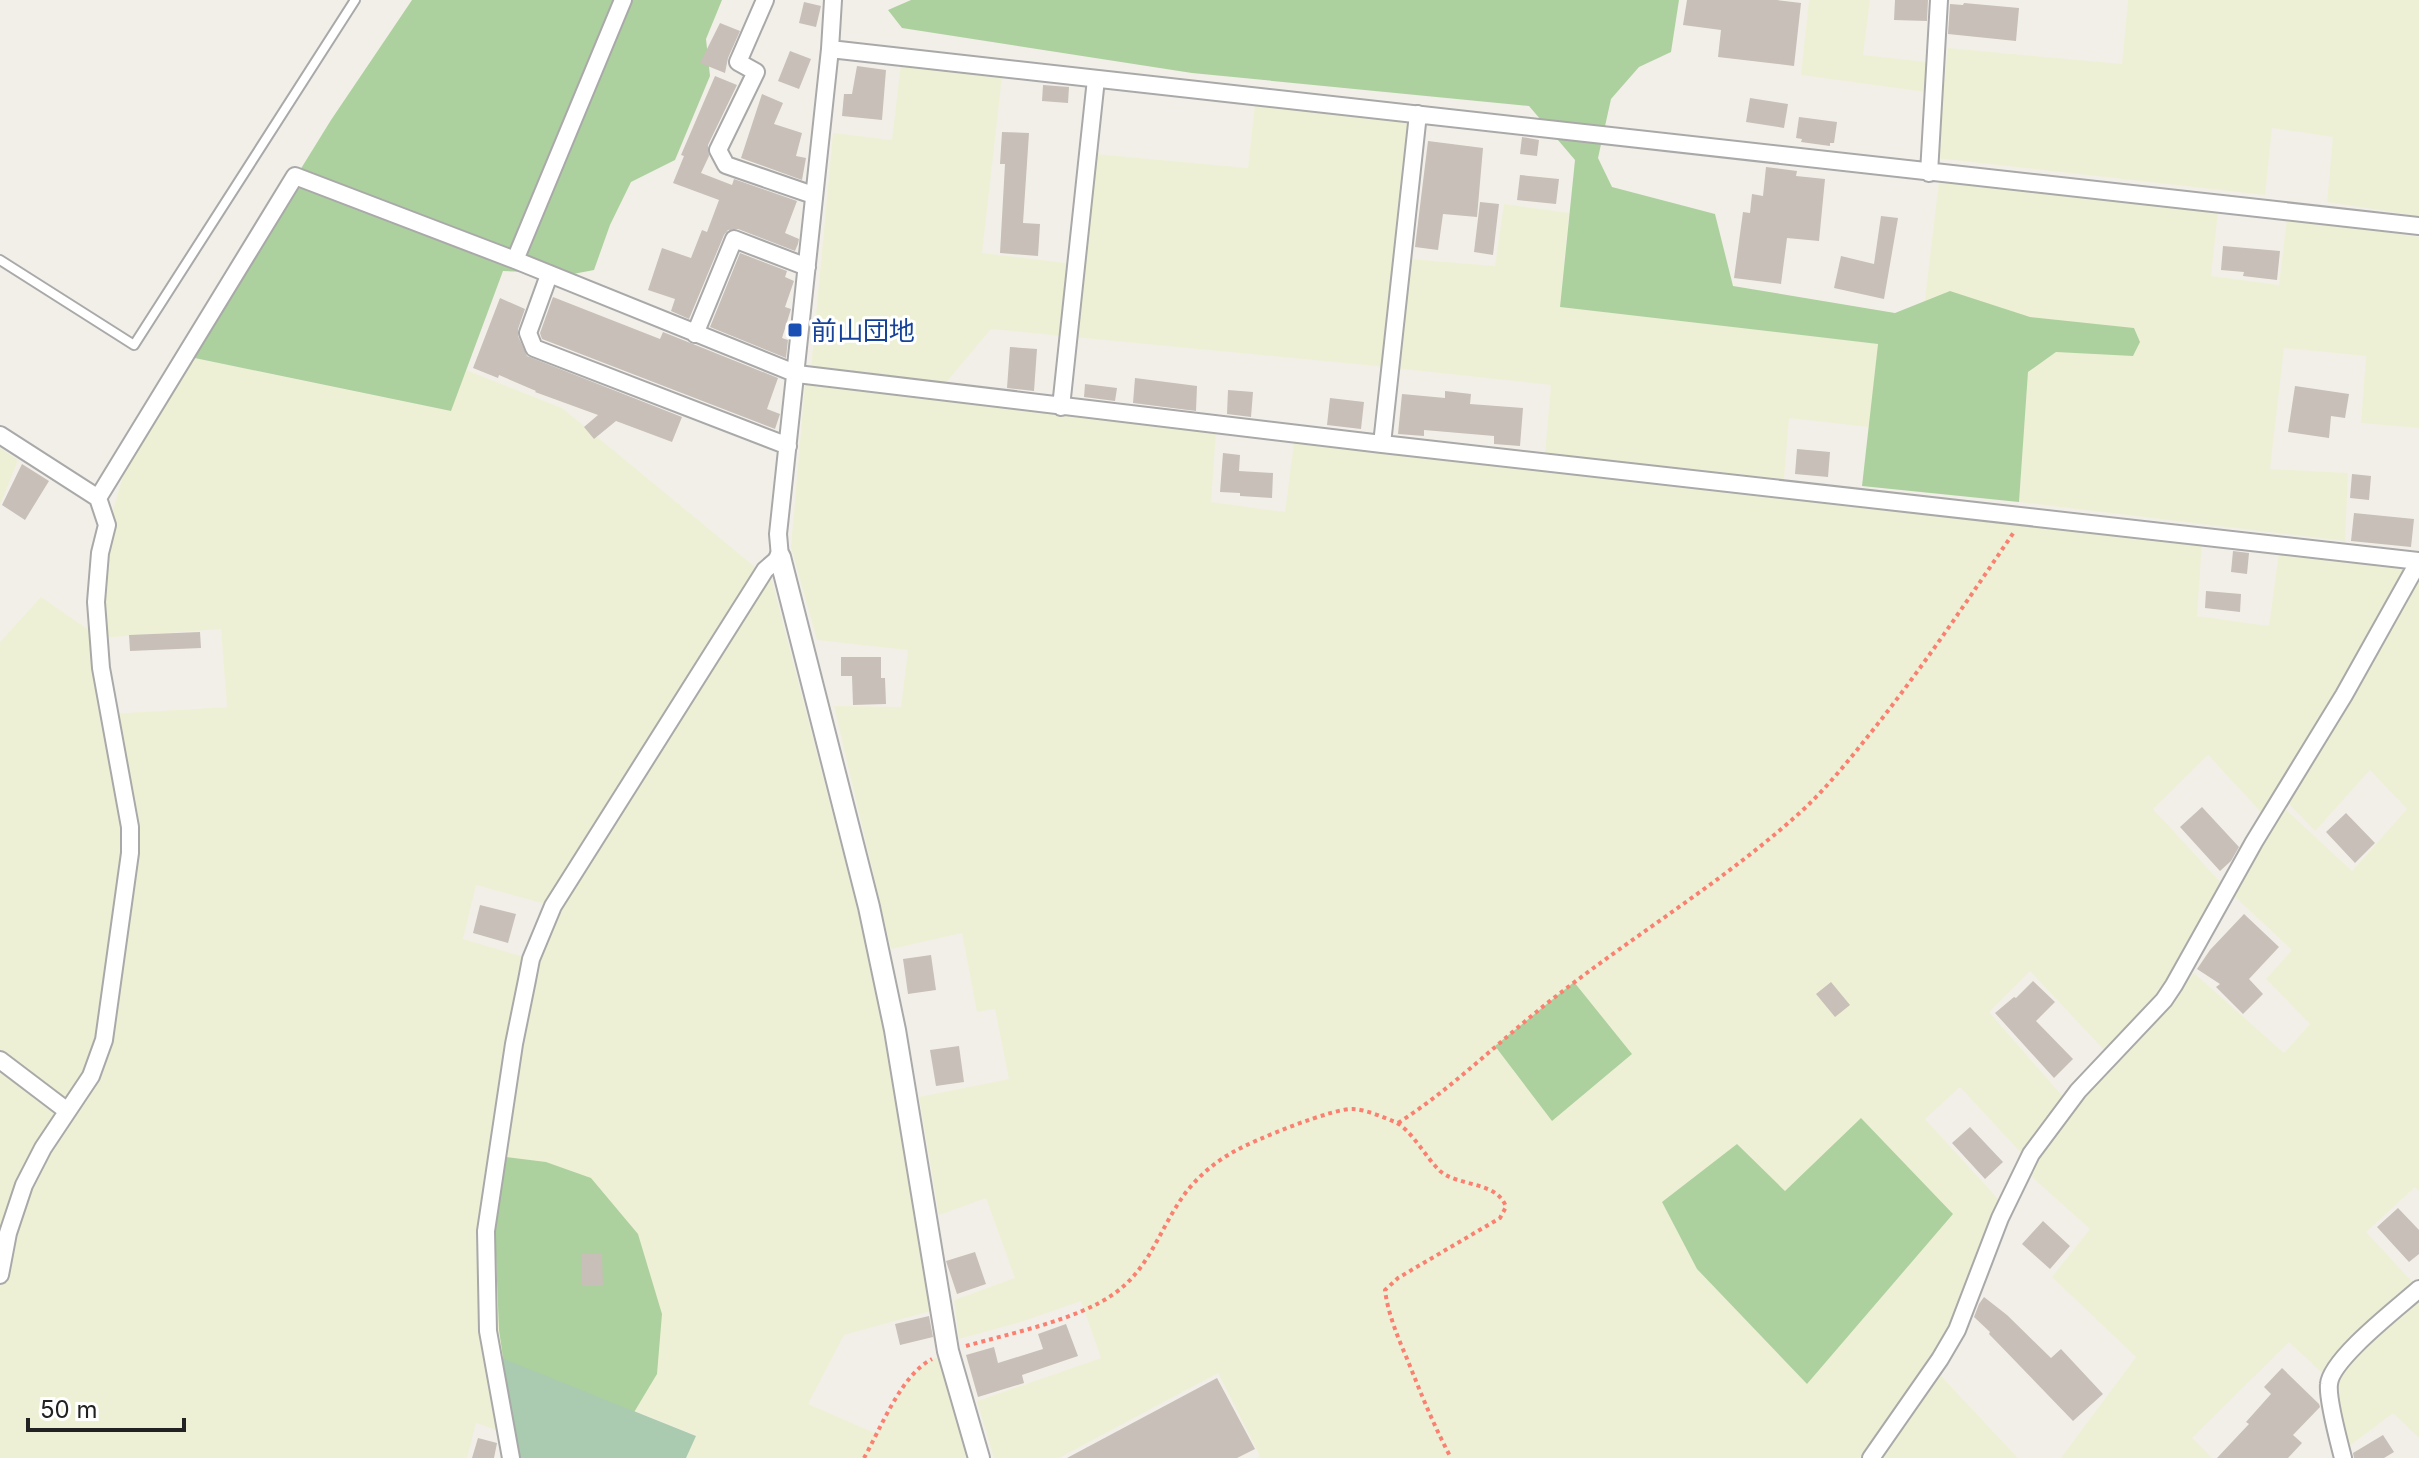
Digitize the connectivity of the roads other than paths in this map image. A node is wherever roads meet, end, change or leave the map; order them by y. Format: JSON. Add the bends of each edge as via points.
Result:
{"nodes":[{"id":1,"x":355,"y":0,"type":"edge"},
{"id":2,"x":623,"y":0,"type":"edge"},
{"id":3,"x":765,"y":0,"type":"edge"},
{"id":4,"x":833,"y":0,"type":"edge"},
{"id":5,"x":1939,"y":0,"type":"edge"},
{"id":6,"x":830,"y":49,"type":"junction"},
{"id":7,"x":1096,"y":79,"type":"junction"},
{"id":8,"x":1418,"y":114,"type":"junction"},
{"id":9,"x":1929,"y":173,"type":"junction"},
{"id":10,"x":813,"y":195,"type":"junction"},
{"id":11,"x":2419,"y":226,"type":"edge"},
{"id":12,"x":0,"y":260,"type":"edge"},
{"id":13,"x":515,"y":260,"type":"junction"},
{"id":14,"x":807,"y":267,"type":"junction"},
{"id":15,"x":549,"y":275,"type":"junction"},
{"id":16,"x":695,"y":334,"type":"junction"},
{"id":17,"x":797,"y":374,"type":"junction"},
{"id":18,"x":1061,"y":407,"type":"junction"},
{"id":19,"x":0,"y":435,"type":"edge"},
{"id":20,"x":1382,"y":444,"type":"junction"},
{"id":21,"x":788,"y":446,"type":"junction"},
{"id":22,"x":98,"y":498,"type":"junction"},
{"id":23,"x":780,"y":557,"type":"junction"},
{"id":24,"x":0,"y":1060,"type":"edge"},
{"id":25,"x":66,"y":1110,"type":"junction"},
{"id":26,"x":0,"y":1275,"type":"edge"},
{"id":27,"x":2419,"y":1289,"type":"edge"},
{"id":28,"x":511,"y":1458,"type":"edge"},
{"id":29,"x":979,"y":1458,"type":"edge"},
{"id":30,"x":1871,"y":1458,"type":"edge"},
{"id":31,"x":2343,"y":1458,"type":"edge"}],
"edges":[{"from":1,"to":12,"type":"lane","via":[[134,345]]},
{"from":2,"to":13,"type":"street"},
{"from":3,"to":10,"type":"street","via":[[738,62],[756,72],[718,150],[726,165]]},
{"from":4,"to":6,"type":"street"},
{"from":5,"to":9,"type":"street"},
{"from":6,"to":7,"type":"street"},
{"from":6,"to":10,"type":"street"},
{"from":7,"to":8,"type":"street"},
{"from":7,"to":18,"type":"street"},
{"from":8,"to":9,"type":"street"},
{"from":8,"to":20,"type":"street"},
{"from":9,"to":11,"type":"street"},
{"from":10,"to":14,"type":"street"},
{"from":13,"to":15,"type":"street"},
{"from":13,"to":22,"type":"street","via":[[295,176]]},
{"from":14,"to":16,"type":"street","via":[[734,239]]},
{"from":14,"to":17,"type":"street"},
{"from":15,"to":16,"type":"street"},
{"from":15,"to":21,"type":"street","via":[[528,333],[534,348]]},
{"from":16,"to":17,"type":"street"},
{"from":17,"to":18,"type":"street"},
{"from":17,"to":21,"type":"street"},
{"from":18,"to":20,"type":"street"},
{"from":19,"to":22,"type":"street"},
{"from":20,"to":30,"type":"street","via":[[2419,561],[2174,985],[2078,1091],[2031,1154],[1957,1330]]},
{"from":21,"to":23,"type":"street"},
{"from":22,"to":25,"type":"street","via":[[107,525],[96,602],[101,668],[130,827],[130,853],[104,1040],[91,1076]]},
{"from":23,"to":28,"type":"street","via":[[765,570],[553,906],[531,959],[486,1231],[488,1331]]},
{"from":23,"to":29,"type":"street","via":[[882,970],[948,1351]]},
{"from":24,"to":25,"type":"street"},
{"from":25,"to":26,"type":"street","via":[[24,1185]]},
{"from":27,"to":31,"type":"street","via":[[2335,1368],[2329,1383]]}]}
